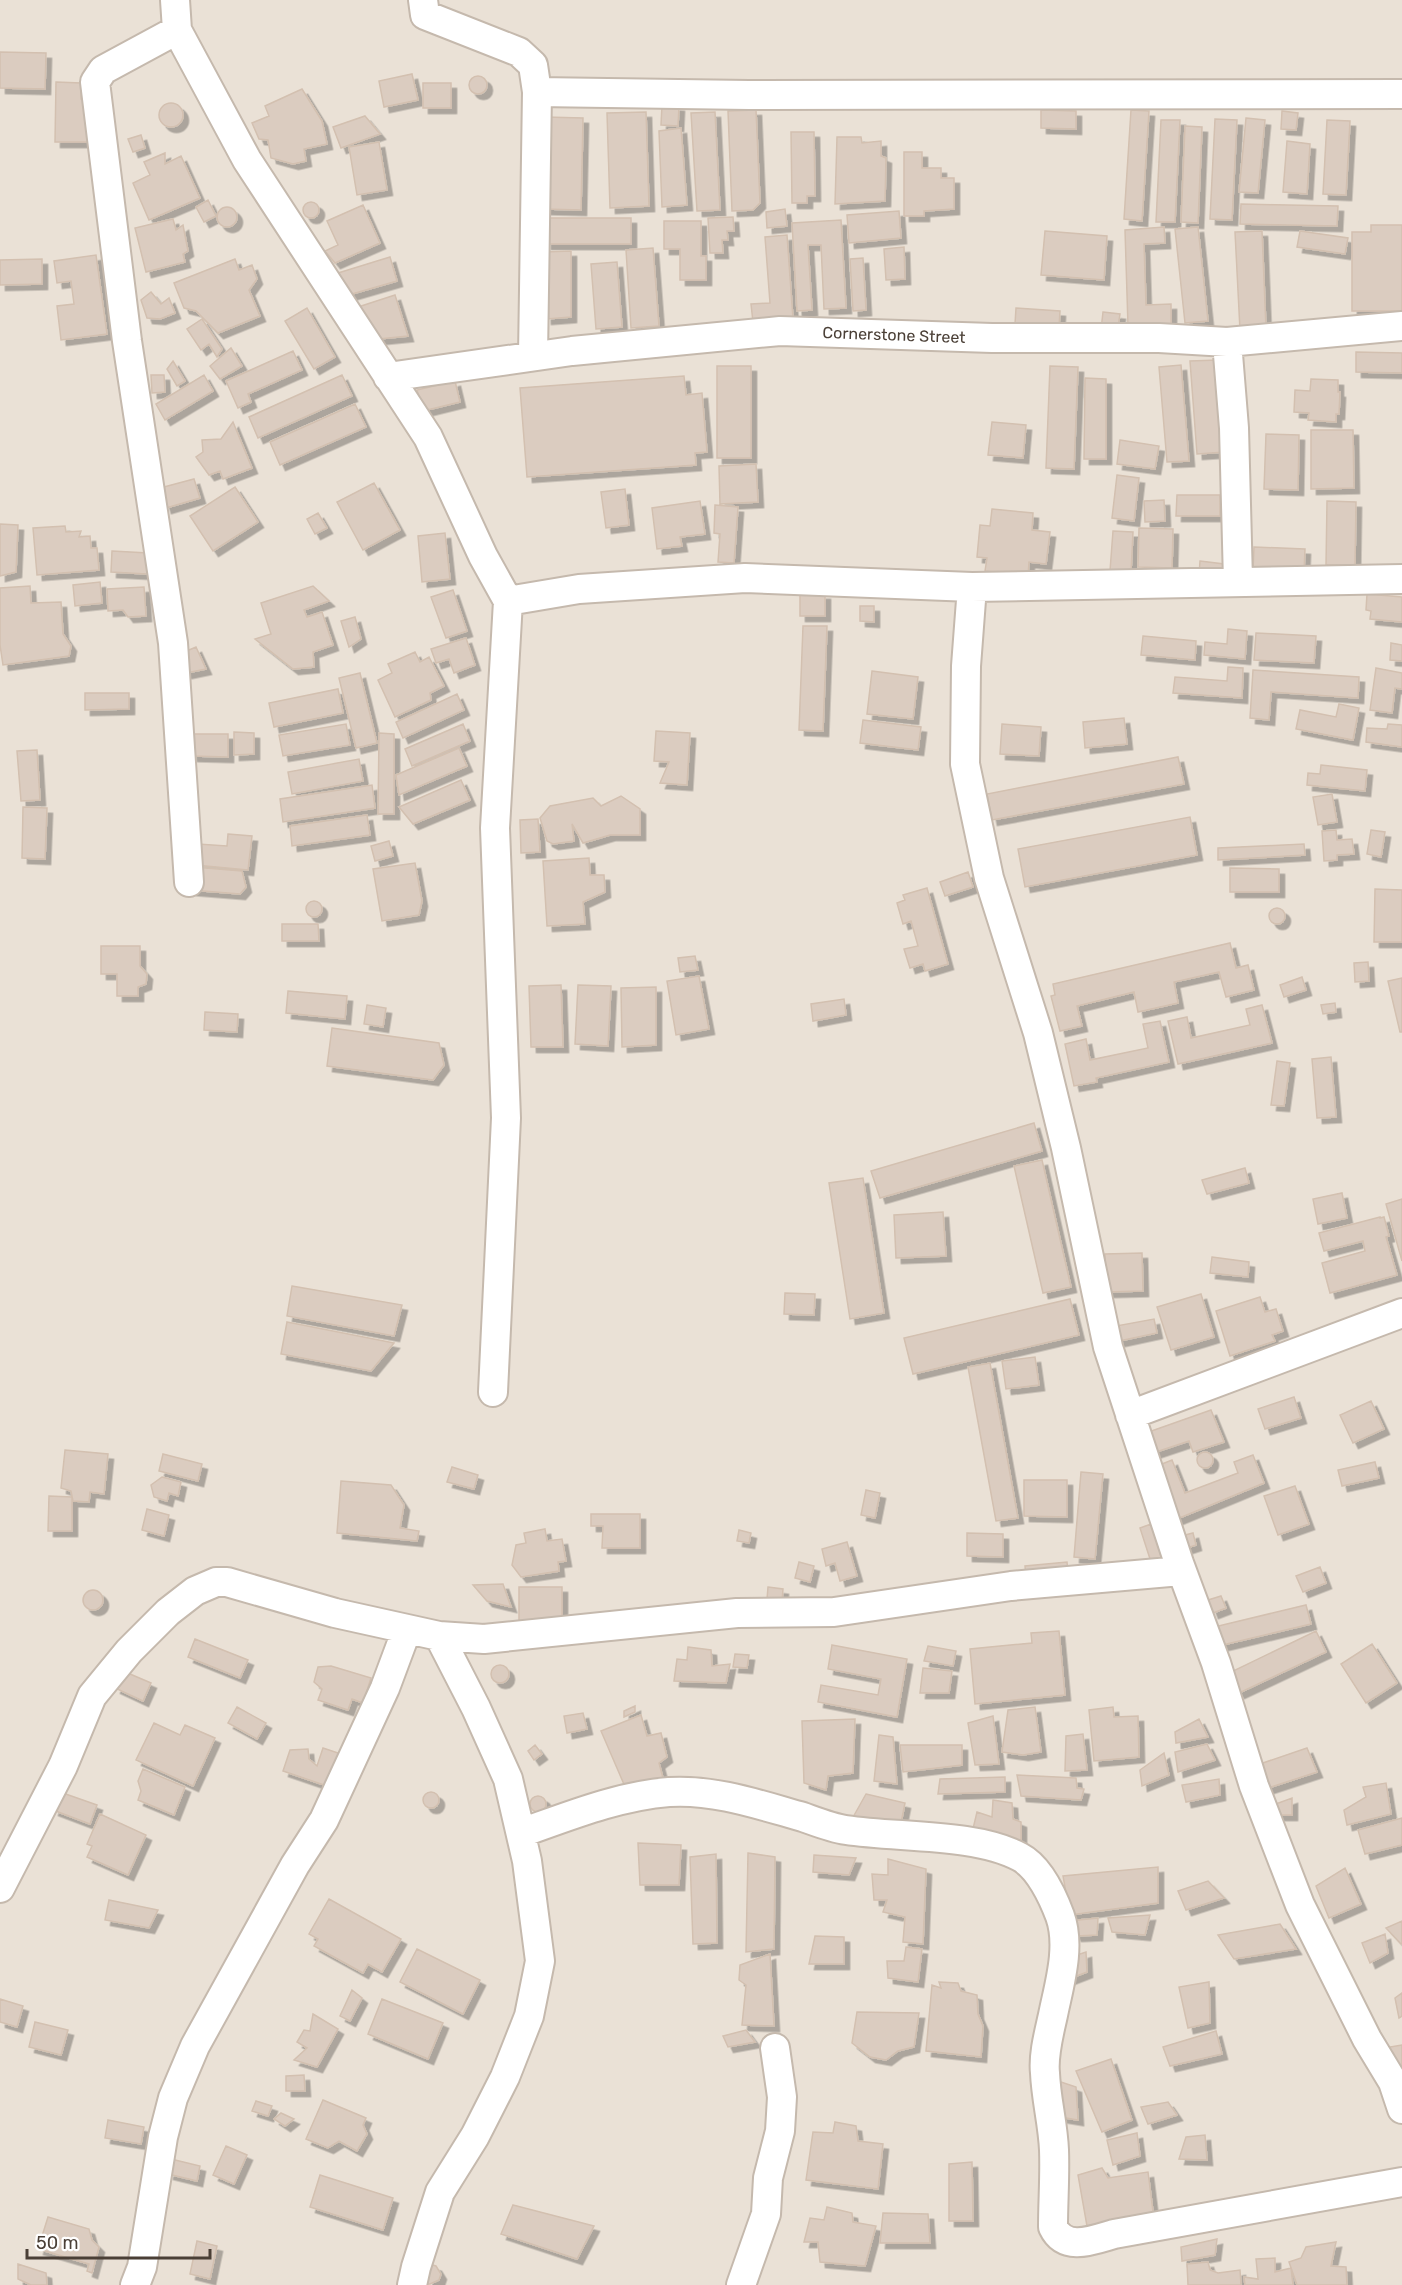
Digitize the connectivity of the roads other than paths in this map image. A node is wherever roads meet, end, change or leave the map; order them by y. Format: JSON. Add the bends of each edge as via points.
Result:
{"nodes":[{"id":1,"x":175,"y":0,"type":"edge"},
{"id":2,"x":423,"y":0,"type":"edge"},
{"id":3,"x":177,"y":30,"type":"junction"},
{"id":4,"x":537,"y":92,"type":"junction"},
{"id":5,"x":1402,"y":94,"type":"edge"},
{"id":6,"x":1402,"y":326,"type":"edge"},
{"id":7,"x":1227,"y":342,"type":"junction"},
{"id":8,"x":533,"y":356,"type":"junction"},
{"id":9,"x":388,"y":377,"type":"junction"},
{"id":10,"x":1402,"y":579,"type":"edge"},
{"id":11,"x":1238,"y":581,"type":"junction"},
{"id":12,"x":972,"y":587,"type":"junction"},
{"id":13,"x":508,"y":601,"type":"junction"},
{"id":14,"x":189,"y":882,"type":"dead end"},
{"id":15,"x":1402,"y":1313,"type":"edge"},
{"id":16,"x":493,"y":1392,"type":"dead end"},
{"id":17,"x":1130,"y":1415,"type":"junction"},
{"id":18,"x":1181,"y":1571,"type":"junction"},
{"id":19,"x":407,"y":1629,"type":"junction"},
{"id":20,"x":439,"y":1636,"type":"junction"},
{"id":21,"x":521,"y":1833,"type":"junction"},
{"id":22,"x":0,"y":1888,"type":"edge"},
{"id":23,"x":775,"y":2048,"type":"dead end"},
{"id":24,"x":1402,"y":2109,"type":"edge"},
{"id":25,"x":1402,"y":2182,"type":"edge"},
{"id":26,"x":135,"y":2285,"type":"edge"},
{"id":27,"x":412,"y":2285,"type":"edge"},
{"id":28,"x":741,"y":2285,"type":"edge"}],
"edges":[{"from":1,"to":3,"type":"street"},
{"from":2,"to":4,"type":"street","via":[[425,15],[519,52],[533,65]]},
{"from":3,"to":9,"type":"street","via":[[247,160]]},
{"from":3,"to":14,"type":"street","via":[[103,70],[95,82],[127,341],[173,643]]},
{"from":4,"to":5,"type":"street"},
{"from":4,"to":8,"type":"street"},
{"from":6,"to":7,"type":"street","name":"Cornerstone Street"},
{"from":7,"to":8,"type":"street","name":"Cornerstone Street","via":[[780,331]]},
{"from":7,"to":11,"type":"street","via":[[1234,428]]},
{"from":8,"to":9,"type":"street","name":"Cornerstone Street"},
{"from":9,"to":13,"type":"street","via":[[428,437]]},
{"from":10,"to":11,"type":"street"},
{"from":11,"to":12,"type":"street"},
{"from":12,"to":13,"type":"street","via":[[745,578],[579,589]]},
{"from":12,"to":17,"type":"street","via":[[965,764],[989,878],[1038,1033],[1108,1347]]},
{"from":13,"to":16,"type":"street","via":[[495,828],[506,1118]]},
{"from":15,"to":17,"type":"street"},
{"from":17,"to":18,"type":"street"},
{"from":18,"to":20,"type":"street","via":[[1011,1586],[834,1612],[737,1613],[484,1639]]},
{"from":18,"to":24,"type":"street","via":[[1299,1905],[1393,2082]]},
{"from":19,"to":20,"type":"street"},
{"from":19,"to":22,"type":"street","via":[[227,1582],[195,1591],[168,1612],[92,1696],[63,1766]]},
{"from":19,"to":26,"type":"street","via":[[386,1688],[324,1820],[195,2046],[172,2098],[142,2267]]},
{"from":20,"to":21,"type":"street","via":[[508,1779]]},
{"from":21,"to":25,"type":"street","via":[[586,1809],[643,1796],[702,1793],[751,1802],[844,1830],[921,1836],[996,1848],[1031,1864],[1061,1918],[1064,1941],[1061,1982],[1044,2070],[1054,2148],[1053,2227],[1065,2241],[1083,2242]]},
{"from":21,"to":27,"type":"street","via":[[540,1961],[529,2016],[505,2078],[440,2192]]},
{"from":23,"to":28,"type":"street","via":[[782,2097],[780,2131],[768,2178],[766,2214]]}]}
